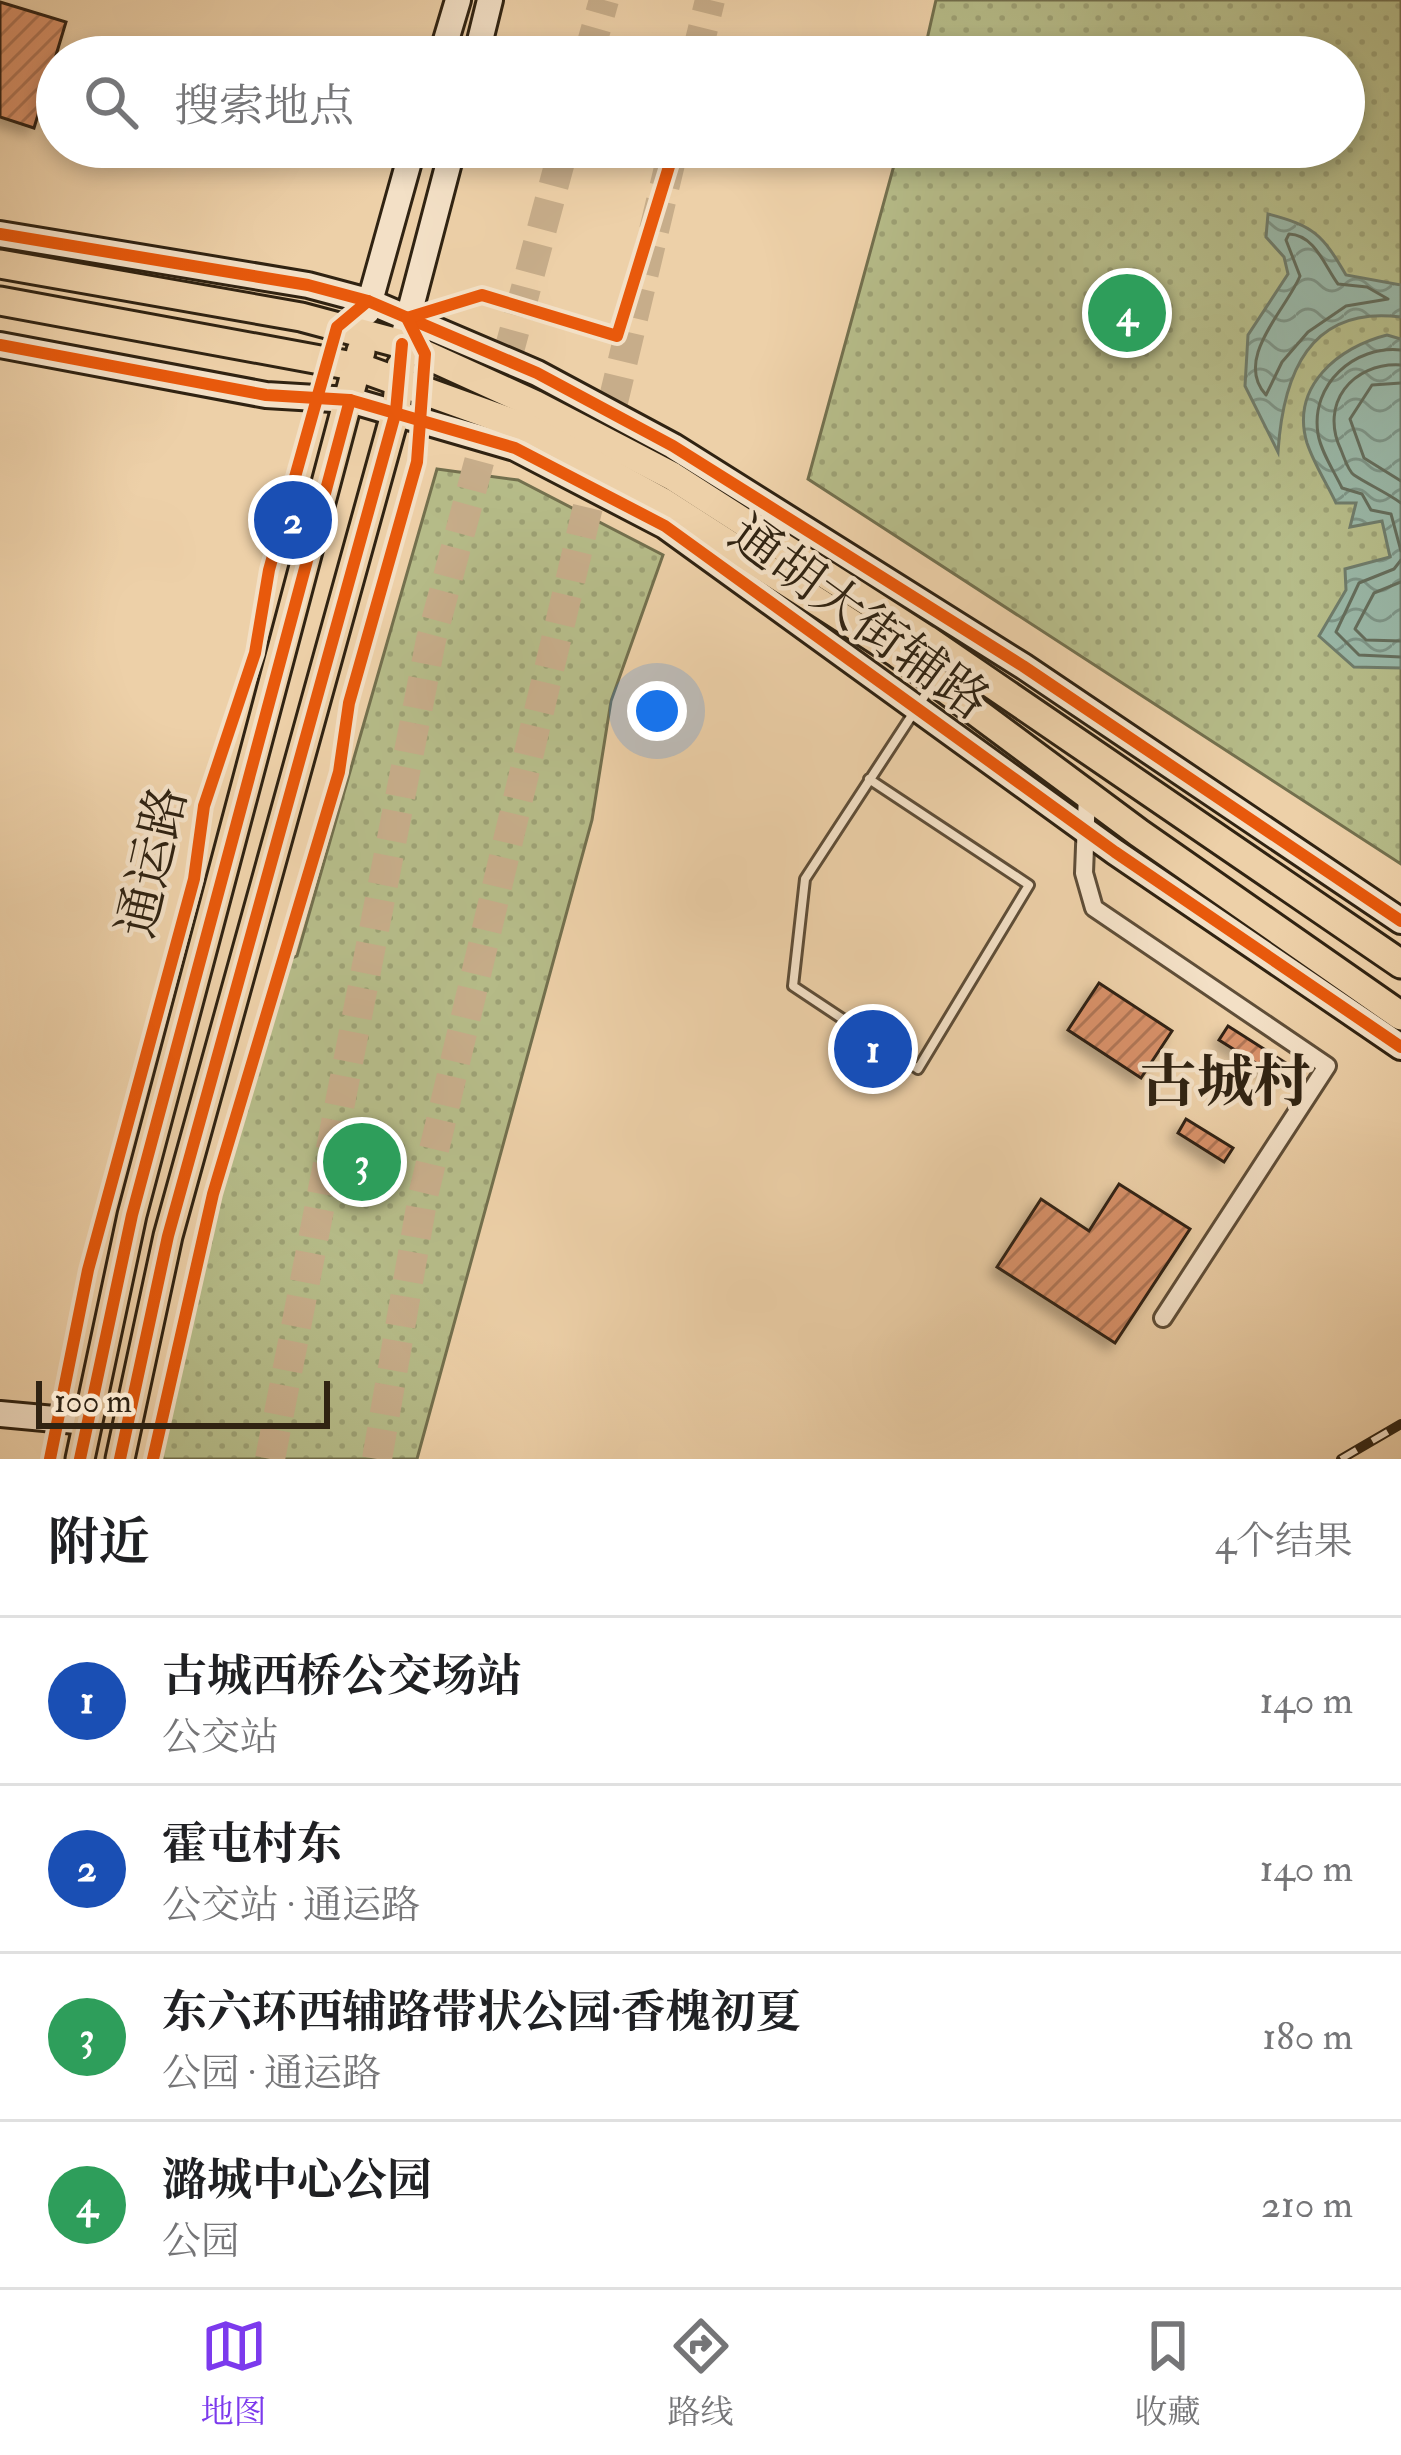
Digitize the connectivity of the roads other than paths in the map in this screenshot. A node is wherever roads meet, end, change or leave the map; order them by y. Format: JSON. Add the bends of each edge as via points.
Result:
{"nodes":[{"id":1,"x":458,"y":0,"type":"edge"},
{"id":2,"x":490,"y":0,"type":"edge"},
{"id":3,"x":447,"y":36,"type":"edge"},
{"id":4,"x":481,"y":36,"type":"edge"},
{"id":5,"x":407,"y":168,"type":"edge"},
{"id":6,"x":448,"y":168,"type":"edge"},
{"id":7,"x":0,"y":234,"type":"edge"},
{"id":8,"x":0,"y":264,"type":"edge"},
{"id":9,"x":0,"y":301,"type":"edge"},
{"id":10,"x":368,"y":301,"type":"junction"},
{"id":11,"x":405,"y":331,"type":"junction"},
{"id":12,"x":363,"y":335,"type":"junction"},
{"id":13,"x":0,"y":345,"type":"edge"},
{"id":14,"x":358,"y":367,"type":"junction"},
{"id":15,"x":399,"y":379,"type":"junction"},
{"id":16,"x":350,"y":400,"type":"junction"},
{"id":17,"x":396,"y":411,"type":"junction"},
{"id":18,"x":960,"y":645,"type":"junction"},
{"id":19,"x":935,"y":680,"type":"junction"},
{"id":20,"x":915,"y":707,"type":"junction"},
{"id":21,"x":869,"y":779,"type":"junction"},
{"id":22,"x":1087,"y":794,"type":"junction"},
{"id":23,"x":1082,"y":828,"type":"junction"},
{"id":24,"x":1401,"y":922,"type":"edge"},
{"id":25,"x":1401,"y":964,"type":"edge"},
{"id":26,"x":1401,"y":1016,"type":"edge"},
{"id":27,"x":1401,"y":1047,"type":"edge"},
{"id":28,"x":1162,"y":1318,"type":"dead end"},
{"id":29,"x":0,"y":1414,"type":"edge"},
{"id":30,"x":87,"y":1422,"type":"junction"},
{"id":31,"x":80,"y":1459,"type":"edge"},
{"id":32,"x":119,"y":1459,"type":"edge"}],
"edges":[{"from":1,"to":3,"type":"street"},
{"from":2,"to":4,"type":"street"},
{"from":5,"to":10,"type":"street","name":"通运路"},
{"from":6,"to":11,"type":"street"},
{"from":7,"to":10,"type":"street","via":[[218,267]]},
{"from":8,"to":12,"type":"main road","via":[[301,316]]},
{"from":9,"to":14,"type":"main road"},
{"from":10,"to":11,"type":"street"},
{"from":10,"to":12,"type":"street","name":"通运路"},
{"from":11,"to":12,"type":"main road"},
{"from":11,"to":15,"type":"main road"},
{"from":11,"to":18,"type":"main road"},
{"from":12,"to":14,"type":"main road","name":"通运路"},
{"from":13,"to":16,"type":"street","name":"通胡大街辅路","via":[[266,395]]},
{"from":14,"to":15,"type":"main road"},
{"from":14,"to":16,"type":"main road","name":"通运路"},
{"from":15,"to":17,"type":"main road"},
{"from":15,"to":19,"type":"main road","via":[[530,429],[663,502]]},
{"from":16,"to":17,"type":"street","name":"通胡大街辅路"},
{"from":16,"to":30,"type":"main road","name":"通运路","via":[[132,1215]]},
{"from":17,"to":20,"type":"street","name":"通胡大街辅路","via":[[515,448],[665,526]]},
{"from":17,"to":32,"type":"main road","via":[[168,1237]]},
{"from":18,"to":19,"type":"lane"},
{"from":18,"to":24,"type":"street","name":"通胡大街辅路"},
{"from":18,"to":25,"type":"main road"},
{"from":19,"to":20,"type":"lane"},
{"from":19,"to":22,"type":"main road"},
{"from":20,"to":21,"type":"lane"},
{"from":20,"to":23,"type":"street","name":"通胡大街辅路"},
{"from":21,"to":21,"type":"lane","via":[[1029,885],[918,1070],[793,986],[806,879]]},
{"from":22,"to":23,"type":"street"},
{"from":22,"to":26,"type":"main road"},
{"from":23,"to":27,"type":"street","name":"通胡大街辅路"},
{"from":23,"to":28,"type":"street","via":[[1094,908],[1327,1066]]},
{"from":29,"to":30,"type":"street"},
{"from":30,"to":31,"type":"main road","name":"通运路"}]}
